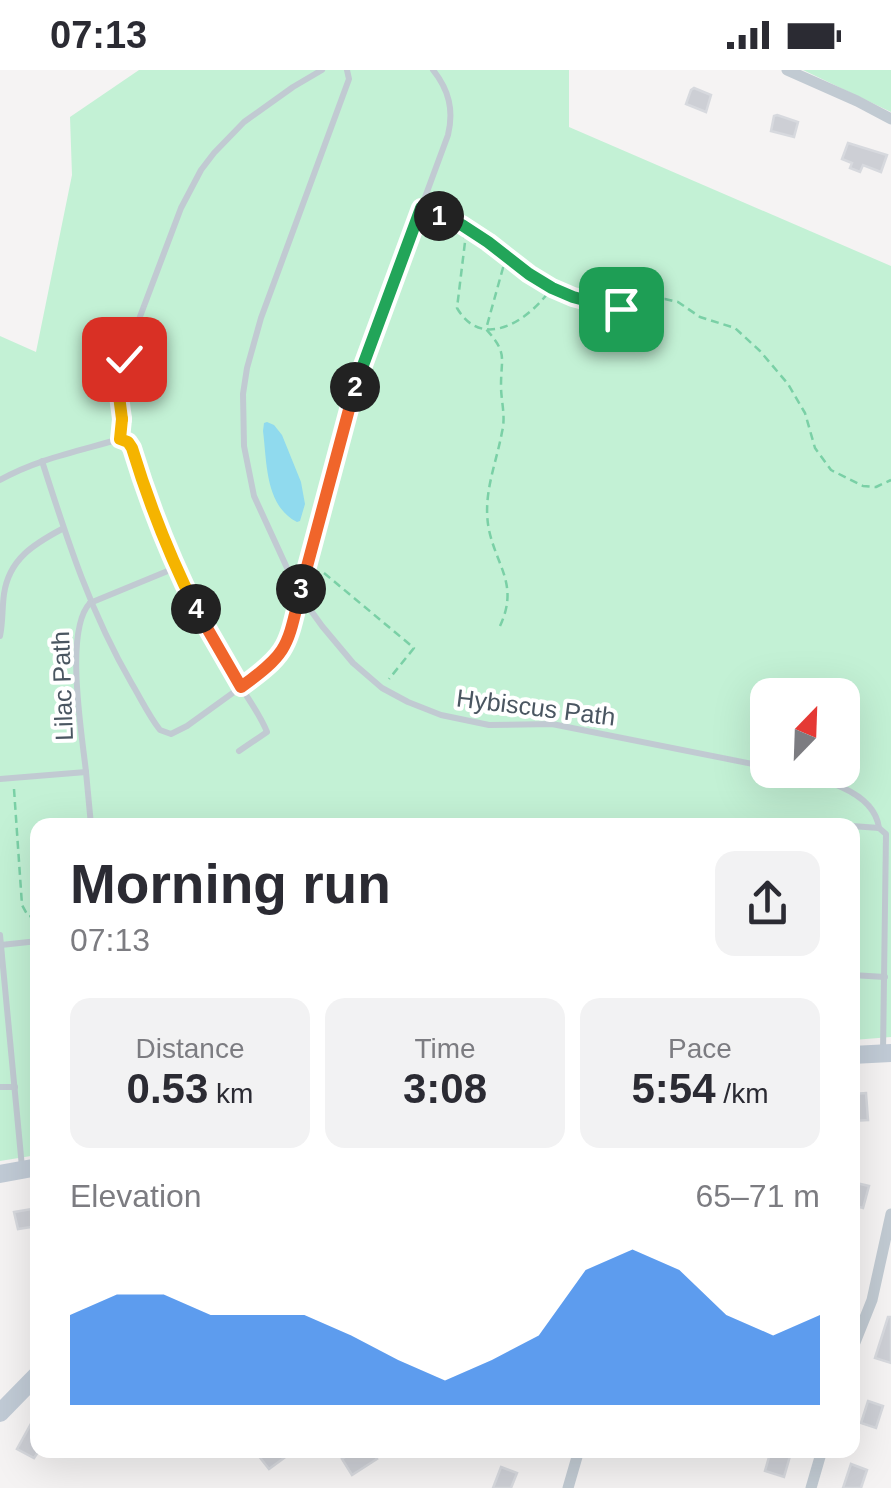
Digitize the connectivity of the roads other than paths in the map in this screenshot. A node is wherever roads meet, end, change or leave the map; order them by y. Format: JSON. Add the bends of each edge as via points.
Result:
{"nodes":[{"id":1,"x":322,"y":70,"type":"edge"},
{"id":2,"x":347,"y":70,"type":"edge"},
{"id":3,"x":433,"y":70,"type":"edge"},
{"id":4,"x":787,"y":70,"type":"edge"},
{"id":5,"x":891,"y":120,"type":"edge"},
{"id":6,"x":421,"y":208,"type":"junction"},
{"id":7,"x":462,"y":225,"type":"road end"},
{"id":8,"x":120,"y":439,"type":"junction"},
{"id":9,"x":42,"y":461,"type":"junction"},
{"id":10,"x":0,"y":480,"type":"edge"},
{"id":11,"x":62,"y":529,"type":"junction"},
{"id":12,"x":176,"y":568,"type":"junction"},
{"id":13,"x":299,"y":594,"type":"junction"},
{"id":14,"x":90,"y":602,"type":"junction"},
{"id":15,"x":0,"y":636,"type":"edge"},
{"id":16,"x":241,"y":687,"type":"junction"},
{"id":17,"x":240,"y":752,"type":"dead end"},
{"id":18,"x":750,"y":763,"type":"edge"},
{"id":19,"x":86,"y":772,"type":"junction"},
{"id":20,"x":0,"y":778,"type":"edge"},
{"id":21,"x":839,"y":788,"type":"edge"},
{"id":22,"x":90,"y":818,"type":"edge"},
{"id":23,"x":860,"y":827,"type":"edge"},
{"id":24,"x":879,"y":828,"type":"junction"},
{"id":25,"x":0,"y":934,"type":"edge"},
{"id":26,"x":30,"y":942,"type":"edge"},
{"id":27,"x":0,"y":945,"type":"edge"},
{"id":28,"x":860,"y":975,"type":"edge"},
{"id":29,"x":885,"y":977,"type":"junction"},
{"id":30,"x":887,"y":1053,"type":"edge"},
{"id":31,"x":860,"y":1055,"type":"edge"},
{"id":32,"x":0,"y":1087,"type":"edge"},
{"id":33,"x":14,"y":1087,"type":"junction"},
{"id":34,"x":30,"y":1169,"type":"edge"},
{"id":35,"x":0,"y":1174,"type":"edge"},
{"id":36,"x":891,"y":1214,"type":"edge"},
{"id":37,"x":888,"y":1238,"type":"edge"},
{"id":38,"x":860,"y":1330,"type":"edge"},
{"id":39,"x":30,"y":1381,"type":"edge"},
{"id":40,"x":2,"y":1407,"type":"edge"},
{"id":41,"x":577,"y":1458,"type":"edge"},
{"id":42,"x":820,"y":1458,"type":"edge"},
{"id":43,"x":568,"y":1488,"type":"edge"},
{"id":44,"x":811,"y":1488,"type":"edge"}],
"edges":[{"from":1,"to":8,"type":"lane","via":[[244,122],[190,189],[124,359]]},
{"from":2,"to":13,"type":"lane","name":"Hybiscus Path","via":[[253,343],[244,394],[244,446],[254,496]]},
{"from":3,"to":6,"type":"lane","via":[[452,117]]},
{"from":4,"to":5,"type":"street"},
{"from":6,"to":7,"type":"lane"},
{"from":6,"to":13,"type":"lane","via":[[354,392]]},
{"from":8,"to":9,"type":"lane"},
{"from":8,"to":12,"type":"lane","via":[[132,448]]},
{"from":9,"to":10,"type":"lane"},
{"from":9,"to":11,"type":"lane"},
{"from":11,"to":14,"type":"lane"},
{"from":11,"to":15,"type":"lane","via":[[14,565]]},
{"from":12,"to":14,"type":"lane"},
{"from":12,"to":16,"type":"lane"},
{"from":13,"to":16,"type":"lane","via":[[282,652]]},
{"from":13,"to":18,"type":"lane","name":"Hybiscus Path","via":[[353,663],[408,702],[467,722],[552,724]]},
{"from":14,"to":16,"type":"lane","via":[[163,732],[175,733]]},
{"from":14,"to":19,"type":"lane","name":"Lilac Path","via":[[76,635]]},
{"from":16,"to":17,"type":"lane","via":[[266,732]]},
{"from":19,"to":20,"type":"lane","name":"Lilac Path"},
{"from":19,"to":22,"type":"lane","name":"Lilac Path"},
{"from":21,"to":24,"type":"lane","via":[[857,795]]},
{"from":23,"to":24,"type":"lane"},
{"from":24,"to":29,"type":"lane","via":[[887,844]]},
{"from":25,"to":27,"type":"lane"},
{"from":26,"to":27,"type":"lane"},
{"from":27,"to":33,"type":"lane"},
{"from":28,"to":29,"type":"lane"},
{"from":29,"to":30,"type":"lane"},
{"from":30,"to":31,"type":"main road"},
{"from":32,"to":33,"type":"lane"},
{"from":33,"to":34,"type":"lane"},
{"from":34,"to":35,"type":"main road"},
{"from":36,"to":37,"type":"street"},
{"from":37,"to":38,"type":"street"},
{"from":39,"to":40,"type":"main road"},
{"from":41,"to":43,"type":"street"},
{"from":42,"to":44,"type":"street"}]}
